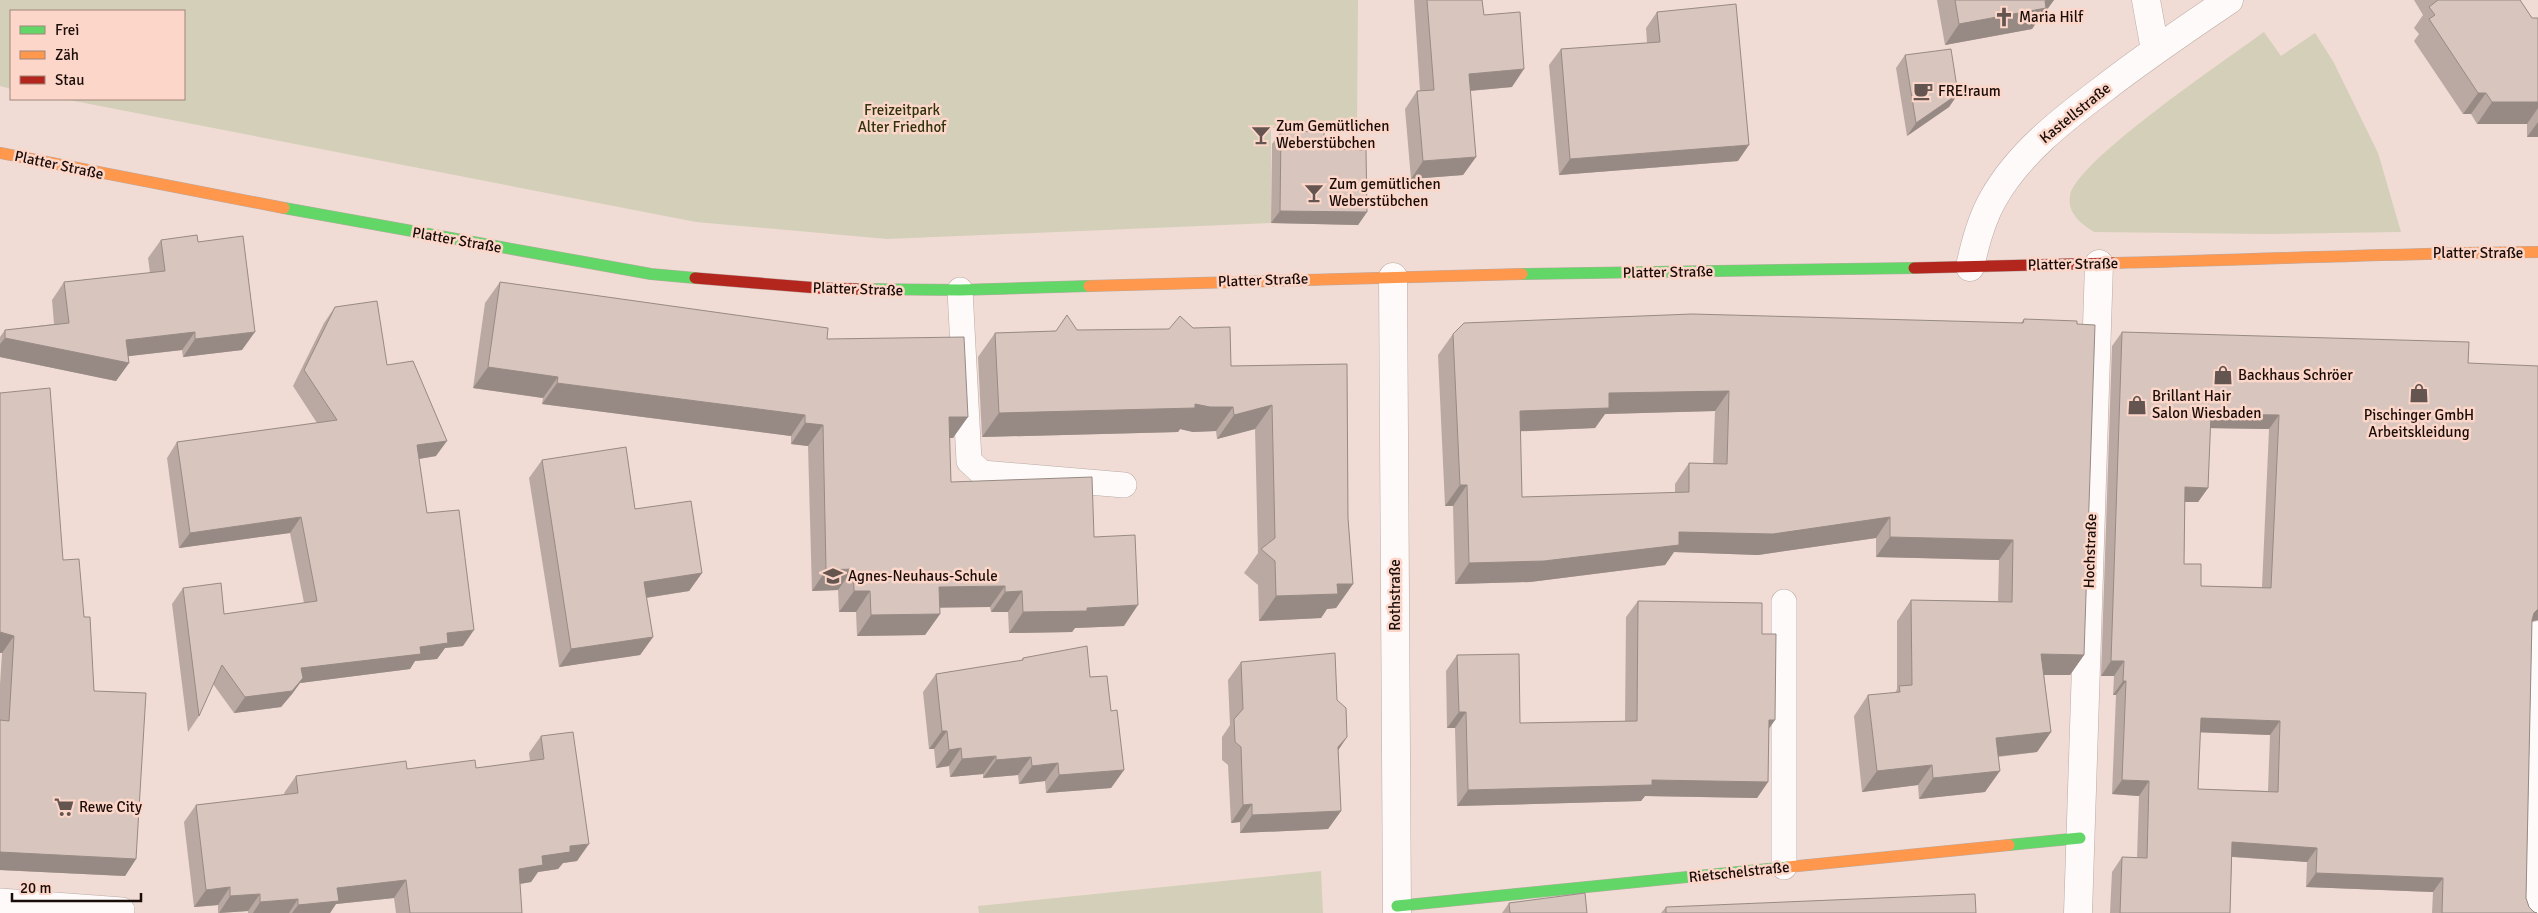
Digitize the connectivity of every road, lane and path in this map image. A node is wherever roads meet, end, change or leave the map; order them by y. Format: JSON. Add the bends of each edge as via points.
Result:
{"nodes":[{"id":1,"x":2146,"y":0,"type":"edge"},
{"id":2,"x":2229,"y":0,"type":"edge"},
{"id":3,"x":2155,"y":50,"type":"junction"},
{"id":4,"x":0,"y":153,"type":"edge"},
{"id":5,"x":2538,"y":252,"type":"edge"},
{"id":6,"x":2099,"y":264,"type":"junction"},
{"id":7,"x":1970,"y":267,"type":"junction"},
{"id":8,"x":1393,"y":277,"type":"junction"},
{"id":9,"x":960,"y":290,"type":"junction"},
{"id":10,"x":1124,"y":485,"type":"dead end"},
{"id":11,"x":1784,"y":602,"type":"dead end"},
{"id":12,"x":2538,"y":635,"type":"edge"},
{"id":13,"x":2080,"y":838,"type":"junction"},
{"id":14,"x":1784,"y":867,"type":"junction"},
{"id":15,"x":0,"y":902,"type":"edge"},
{"id":16,"x":122,"y":910,"type":"dead end"},
{"id":17,"x":1397,"y":910,"type":"edge"},
{"id":18,"x":2078,"y":913,"type":"edge"},
{"id":19,"x":2532,"y":913,"type":"edge"}],
"edges":[{"from":1,"to":3,"type":"street"},
{"from":2,"to":3,"type":"street","name":"Kastellstraße"},
{"from":3,"to":7,"type":"street","name":"Kastellstraße","via":[[2058,124],[2016,168],[1993,198],[1977,234]]},
{"from":4,"to":9,"type":"main road","name":"Platter Straße","via":[[432,236],[651,274],[818,288]]},
{"from":5,"to":6,"type":"main road","name":"Platter Straße"},
{"from":6,"to":7,"type":"main road","name":"Platter Straße"},
{"from":6,"to":13,"type":"street","name":"Hochstraße"},
{"from":7,"to":8,"type":"main road","name":"Platter Straße"},
{"from":8,"to":9,"type":"main road","name":"Platter Straße"},
{"from":8,"to":17,"type":"street","name":"Rothstraße"},
{"from":9,"to":10,"type":"lane","via":[[969,461],[982,473]]},
{"from":11,"to":14,"type":"lane"},
{"from":12,"to":19,"type":"street"},
{"from":13,"to":14,"type":"main road","name":"Rietschelstraße"},
{"from":13,"to":18,"type":"street","name":"Hochstraße"},
{"from":14,"to":17,"type":"main road","name":"Rietschelstraße"},
{"from":15,"to":16,"type":"lane"}]}
